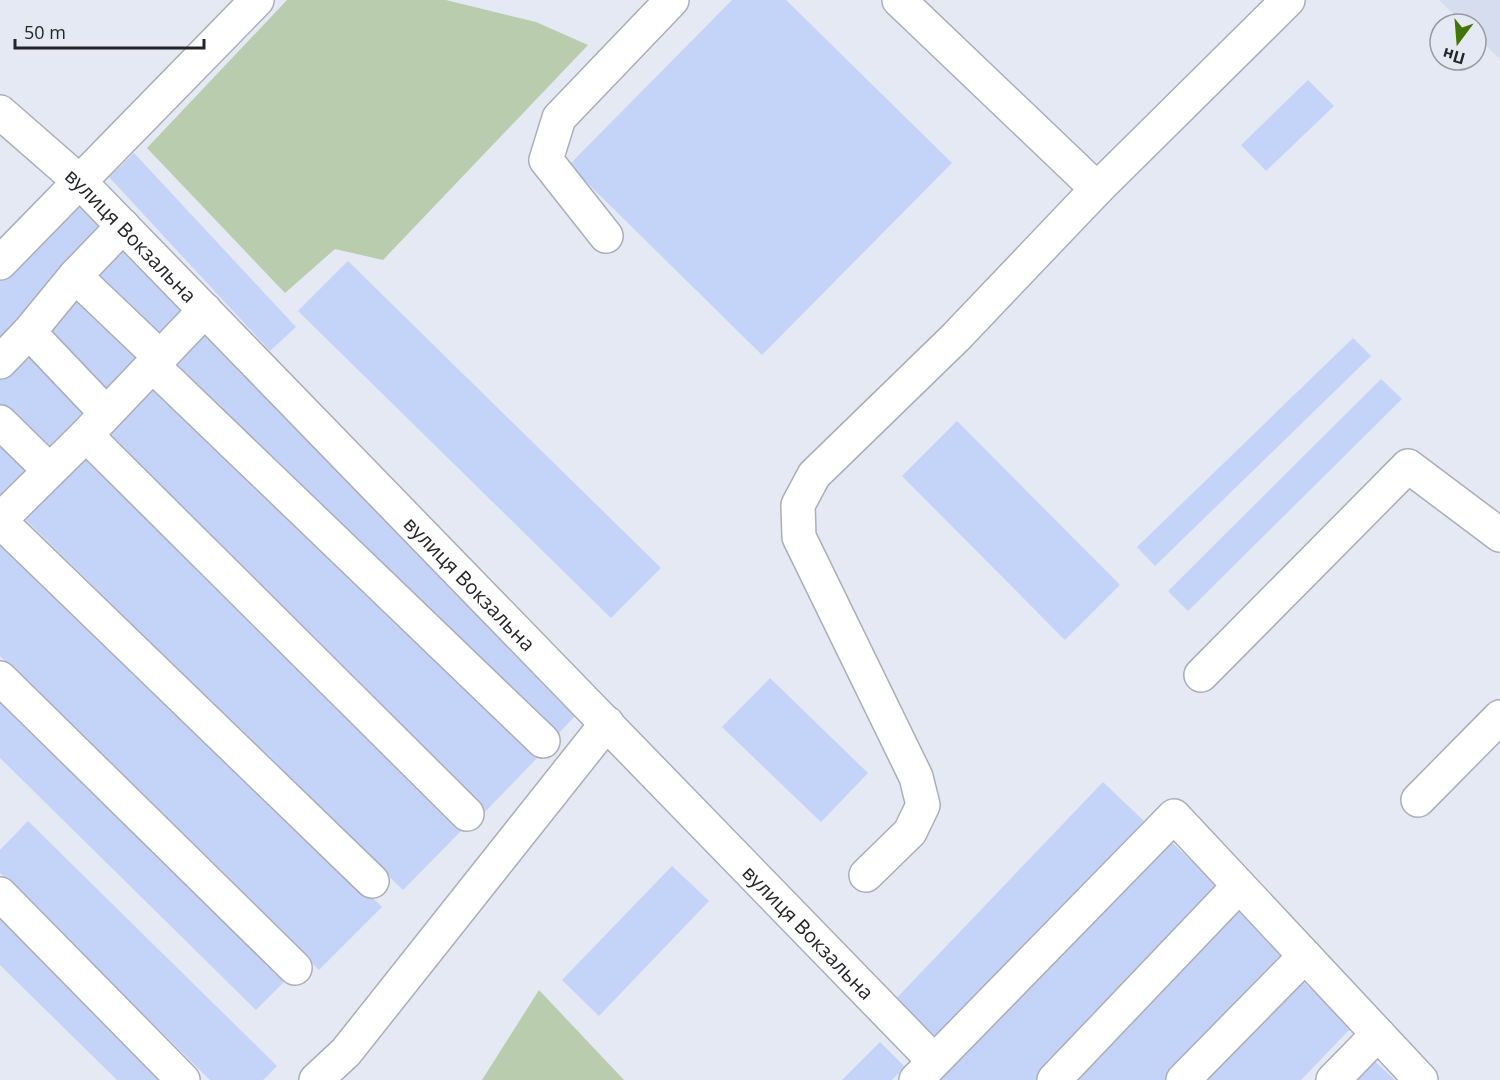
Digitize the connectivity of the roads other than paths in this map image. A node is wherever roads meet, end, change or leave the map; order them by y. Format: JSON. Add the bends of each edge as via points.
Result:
{"nodes":[{"id":1,"x":257,"y":0,"type":"edge"},
{"id":2,"x":672,"y":0,"type":"edge"},
{"id":3,"x":899,"y":0,"type":"edge"},
{"id":4,"x":1288,"y":0,"type":"edge"},
{"id":5,"x":0,"y":112,"type":"edge"},
{"id":6,"x":79,"y":181,"type":"junction"},
{"id":7,"x":1097,"y":189,"type":"junction"},
{"id":8,"x":123,"y":226,"type":"junction"},
{"id":9,"x":606,"y":236,"type":"dead end"},
{"id":10,"x":0,"y":263,"type":"edge"},
{"id":11,"x":75,"y":276,"type":"junction"},
{"id":12,"x":205,"y":310,"type":"junction"},
{"id":13,"x":29,"y":332,"type":"junction"},
{"id":14,"x":157,"y":361,"type":"junction"},
{"id":15,"x":0,"y":362,"type":"edge"},
{"id":16,"x":0,"y":422,"type":"edge"},
{"id":17,"x":96,"y":424,"type":"junction"},
{"id":18,"x":49,"y":470,"type":"junction"},
{"id":19,"x":0,"y":520,"type":"edge"},
{"id":20,"x":1500,"y":535,"type":"edge"},
{"id":21,"x":1201,"y":675,"type":"dead end"},
{"id":22,"x":0,"y":678,"type":"edge"},
{"id":23,"x":1500,"y":717,"type":"edge"},
{"id":24,"x":607,"y":723,"type":"junction"},
{"id":25,"x":543,"y":741,"type":"dead end"},
{"id":26,"x":1418,"y":800,"type":"dead end"},
{"id":27,"x":467,"y":814,"type":"dead end"},
{"id":28,"x":866,"y":875,"type":"dead end"},
{"id":29,"x":372,"y":881,"type":"dead end"},
{"id":30,"x":1239,"y":886,"type":"junction"},
{"id":31,"x":0,"y":894,"type":"edge"},
{"id":32,"x":1305,"y":956,"type":"junction"},
{"id":33,"x":295,"y":969,"type":"dead end"},
{"id":34,"x":1378,"y":1034,"type":"junction"},
{"id":35,"x":925,"y":1071,"type":"edge"},
{"id":36,"x":183,"y":1080,"type":"edge"},
{"id":37,"x":316,"y":1080,"type":"edge"},
{"id":38,"x":1053,"y":1080,"type":"edge"},
{"id":39,"x":1183,"y":1080,"type":"edge"},
{"id":40,"x":1333,"y":1080,"type":"edge"},
{"id":41,"x":1421,"y":1080,"type":"edge"}],
"edges":[{"from":1,"to":6,"type":"street"},
{"from":2,"to":9,"type":"street","via":[[559,118],[546,160]]},
{"from":3,"to":7,"type":"street"},
{"from":4,"to":7,"type":"street"},
{"from":5,"to":6,"type":"street","name":"вулиця Вокзальна"},
{"from":6,"to":8,"type":"street","name":"вулиця Вокзальна"},
{"from":6,"to":10,"type":"street"},
{"from":7,"to":28,"type":"street","via":[[956,337],[814,475],[798,506],[799,537],[916,777],[923,805],[910,832]]},
{"from":8,"to":11,"type":"street"},
{"from":8,"to":12,"type":"street","name":"вулиця Вокзальна"},
{"from":11,"to":13,"type":"street"},
{"from":11,"to":14,"type":"street"},
{"from":12,"to":14,"type":"street"},
{"from":12,"to":24,"type":"street","name":"вулиця Вокзальна"},
{"from":13,"to":15,"type":"street"},
{"from":13,"to":17,"type":"street"},
{"from":14,"to":17,"type":"street"},
{"from":14,"to":25,"type":"street"},
{"from":16,"to":18,"type":"street"},
{"from":17,"to":18,"type":"street"},
{"from":17,"to":27,"type":"street"},
{"from":18,"to":19,"type":"street"},
{"from":19,"to":29,"type":"street"},
{"from":20,"to":21,"type":"street","via":[[1408,466]]},
{"from":22,"to":33,"type":"street"},
{"from":23,"to":26,"type":"street"},
{"from":24,"to":35,"type":"street","name":"вулиця Вокзальна"},
{"from":24,"to":37,"type":"street","via":[[346,1052]]},
{"from":30,"to":32,"type":"street"},
{"from":30,"to":35,"type":"street","via":[[1174,816]]},
{"from":30,"to":38,"type":"street"},
{"from":31,"to":36,"type":"street"},
{"from":32,"to":34,"type":"street"},
{"from":32,"to":39,"type":"street"},
{"from":34,"to":40,"type":"street"},
{"from":34,"to":41,"type":"street"}]}
